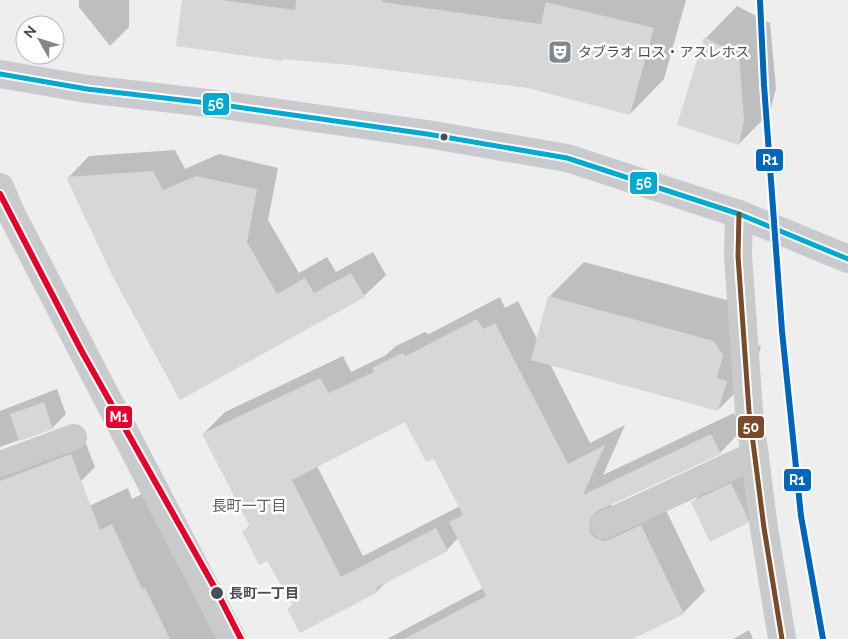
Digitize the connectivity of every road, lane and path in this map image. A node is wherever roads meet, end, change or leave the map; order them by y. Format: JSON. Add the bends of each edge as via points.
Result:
{"nodes":[{"id":1,"x":0,"y":74,"type":"edge"},
{"id":2,"x":0,"y":188,"type":"edge"},
{"id":3,"x":739,"y":214,"type":"junction"},
{"id":4,"x":848,"y":258,"type":"edge"},
{"id":5,"x":74,"y":437,"type":"dead end"},
{"id":6,"x":755,"y":455,"type":"junction"},
{"id":7,"x":0,"y":464,"type":"edge"},
{"id":8,"x":604,"y":525,"type":"dead end"},
{"id":9,"x":232,"y":639,"type":"edge"},
{"id":10,"x":782,"y":639,"type":"edge"}],
"edges":[{"from":1,"to":3,"type":"main road","via":[[87,89],[426,134],[567,158]]},
{"from":2,"to":9,"type":"street"},
{"from":3,"to":4,"type":"main road"},
{"from":3,"to":6,"type":"street","via":[[738,256]]},
{"from":5,"to":7,"type":"street"},
{"from":6,"to":8,"type":"street"},
{"from":6,"to":10,"type":"street"}]}
